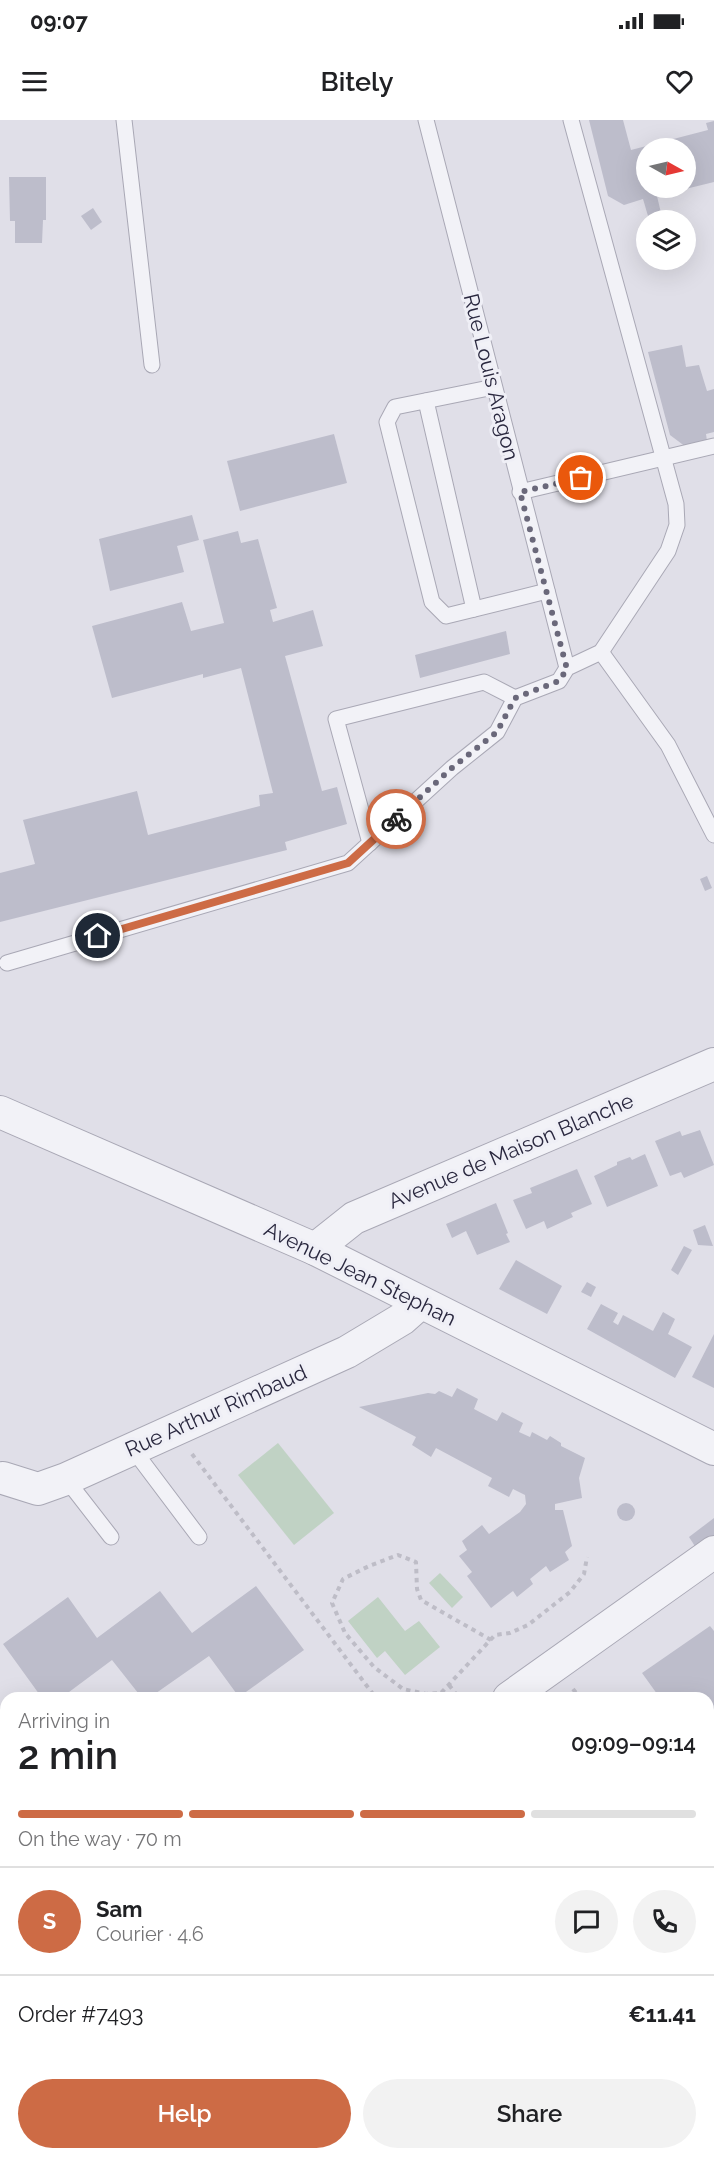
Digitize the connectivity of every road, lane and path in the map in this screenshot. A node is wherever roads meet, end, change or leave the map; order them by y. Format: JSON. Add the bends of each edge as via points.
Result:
{"nodes":[{"id":1,"x":124,"y":120,"type":"edge"},
{"id":2,"x":426,"y":120,"type":"edge"},
{"id":3,"x":571,"y":120,"type":"edge"},
{"id":4,"x":152,"y":365,"type":"dead end"},
{"id":5,"x":494,"y":387,"type":"junction"},
{"id":6,"x":426,"y":401,"type":"junction"},
{"id":7,"x":714,"y":446,"type":"edge"},
{"id":8,"x":662,"y":458,"type":"junction"},
{"id":9,"x":520,"y":492,"type":"junction"},
{"id":10,"x":547,"y":591,"type":"junction"},
{"id":11,"x":474,"y":609,"type":"junction"},
{"id":12,"x":601,"y":652,"type":"junction"},
{"id":13,"x":567,"y":669,"type":"junction"},
{"id":14,"x":515,"y":698,"type":"junction"},
{"id":15,"x":714,"y":835,"type":"edge"},
{"id":16,"x":370,"y":843,"type":"junction"},
{"id":17,"x":7,"y":963,"type":"dead end"},
{"id":18,"x":714,"y":1064,"type":"edge"},
{"id":19,"x":0,"y":1112,"type":"edge"},
{"id":20,"x":315,"y":1249,"type":"junction"},
{"id":21,"x":420,"y":1303,"type":"junction"},
{"id":22,"x":174,"y":1430,"type":"junction"},
{"id":23,"x":132,"y":1448,"type":"junction"},
{"id":24,"x":714,"y":1449,"type":"edge"},
{"id":25,"x":3,"y":1478,"type":"dead end"},
{"id":26,"x":66,"y":1479,"type":"junction"},
{"id":27,"x":111,"y":1537,"type":"dead end"},
{"id":28,"x":199,"y":1537,"type":"dead end"},
{"id":29,"x":714,"y":1552,"type":"edge"},
{"id":30,"x":587,"y":1557,"type":"dead end"},
{"id":31,"x":491,"y":1640,"type":"junction"},
{"id":32,"x":449,"y":1685,"type":"junction"},
{"id":33,"x":371,"y":1692,"type":"edge"},
{"id":34,"x":417,"y":1692,"type":"edge"},
{"id":35,"x":442,"y":1692,"type":"edge"},
{"id":36,"x":454,"y":1692,"type":"edge"},
{"id":37,"x":517,"y":1692,"type":"edge"}],
"edges":[{"from":1,"to":4,"type":"lane"},
{"from":2,"to":5,"type":"lane","name":"Rue Louis Aragon"},
{"from":3,"to":8,"type":"lane"},
{"from":5,"to":6,"type":"lane"},
{"from":5,"to":9,"type":"lane","name":"Rue Louis Aragon"},
{"from":6,"to":11,"type":"lane"},
{"from":6,"to":11,"type":"lane","via":[[394,407],[387,422],[432,602],[446,616]]},
{"from":7,"to":8,"type":"lane"},
{"from":8,"to":9,"type":"lane"},
{"from":8,"to":12,"type":"lane","via":[[676,504],[677,525],[668,551]]},
{"from":9,"to":10,"type":"lane","name":"Rue Louis Aragon"},
{"from":10,"to":11,"type":"lane"},
{"from":10,"to":13,"type":"lane","name":"Rue Louis Aragon"},
{"from":12,"to":13,"type":"lane"},
{"from":12,"to":15,"type":"lane","via":[[668,745]]},
{"from":13,"to":14,"type":"lane","via":[[559,681]]},
{"from":14,"to":16,"type":"lane","via":[[497,732]]},
{"from":14,"to":16,"type":"lane","via":[[484,682],[336,719]]},
{"from":16,"to":17,"type":"lane","via":[[348,863]]},
{"from":18,"to":20,"type":"street","name":"Avenue de Maison Blanche","via":[[354,1218]]},
{"from":19,"to":20,"type":"street","name":"Avenue Jean Stephan"},
{"from":20,"to":21,"type":"street","name":"Avenue Jean Stephan"},
{"from":21,"to":22,"type":"street","name":"Rue Arthur Rimbaud","via":[[402,1319],[348,1352]]},
{"from":21,"to":24,"type":"street","name":"Avenue Jean Stephan"},
{"from":22,"to":23,"type":"street","name":"Rue Arthur Rimbaud"},
{"from":22,"to":33,"type":"path"},
{"from":23,"to":26,"type":"street","name":"Rue Arthur Rimbaud"},
{"from":23,"to":28,"type":"lane"},
{"from":25,"to":26,"type":"street","name":"Rue Arthur Rimbaud","via":[[38,1489]]},
{"from":26,"to":27,"type":"lane"},
{"from":29,"to":37,"type":"street"},
{"from":30,"to":31,"type":"path","via":[[584,1574],[570,1592],[528,1625],[495,1635]]},
{"from":31,"to":32,"type":"path"},
{"from":31,"to":34,"type":"path","via":[[421,1600],[416,1562],[398,1555],[343,1579],[332,1603],[345,1633],[374,1667],[403,1689]]},
{"from":32,"to":35,"type":"path"},
{"from":32,"to":36,"type":"path"}]}
